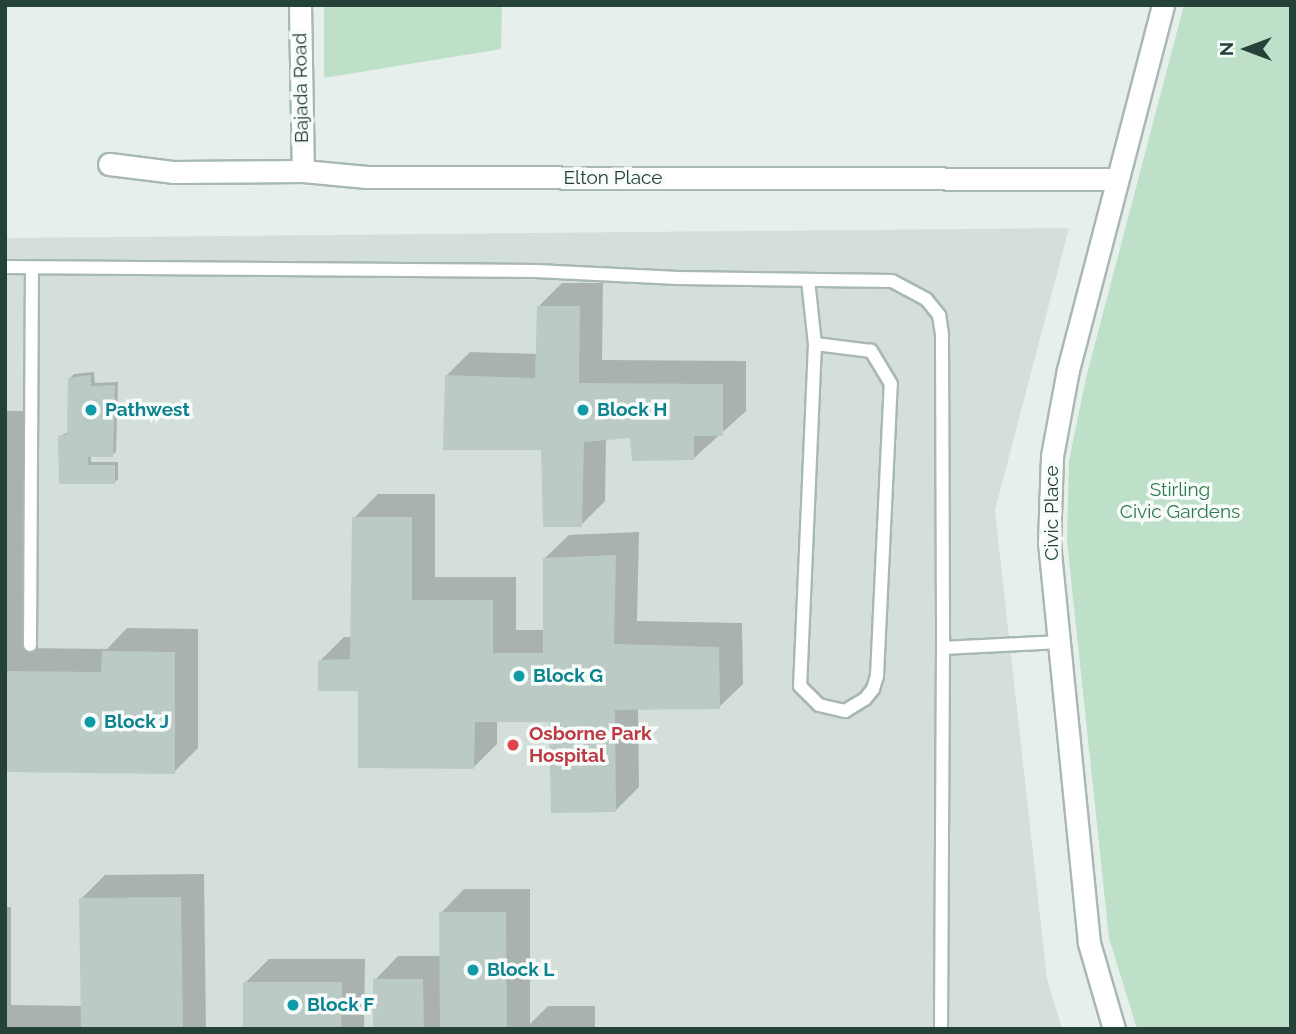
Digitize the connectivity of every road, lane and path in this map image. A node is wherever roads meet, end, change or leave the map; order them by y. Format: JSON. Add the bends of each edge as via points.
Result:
{"nodes":[{"id":1,"x":300,"y":5,"type":"edge"},
{"id":2,"x":1163,"y":5,"type":"edge"},
{"id":3,"x":109,"y":164,"type":"dead end"},
{"id":4,"x":303,"y":171,"type":"junction"},
{"id":5,"x":1117,"y":178,"type":"junction"},
{"id":6,"x":5,"y":267,"type":"edge"},
{"id":7,"x":32,"y":268,"type":"junction"},
{"id":8,"x":808,"y":280,"type":"junction"},
{"id":9,"x":815,"y":344,"type":"junction"},
{"id":10,"x":1060,"y":642,"type":"junction"},
{"id":11,"x":30,"y":645,"type":"dead end"},
{"id":12,"x":943,"y":648,"type":"junction"},
{"id":13,"x":941,"y":1029,"type":"edge"},
{"id":14,"x":1114,"y":1029,"type":"edge"}],
"edges":[{"from":1,"to":4,"type":"street","name":"Bajada Road"},
{"from":2,"to":5,"type":"street","name":"Civic Place"},
{"from":3,"to":4,"type":"street","name":"Elton Place","via":[[173,172]]},
{"from":4,"to":5,"type":"street","name":"Elton Place","via":[[367,177]]},
{"from":5,"to":10,"type":"street","name":"Civic Place","via":[[1068,370],[1052,456],[1049,543]]},
{"from":6,"to":7,"type":"lane"},
{"from":7,"to":8,"type":"lane","via":[[536,271]]},
{"from":7,"to":11,"type":"lane"},
{"from":8,"to":9,"type":"lane"},
{"from":8,"to":12,"type":"lane","via":[[892,281],[926,299],[939,315]]},
{"from":9,"to":9,"type":"lane","via":[[800,686],[818,705],[845,711],[865,699],[877,676],[891,384],[871,351]]},
{"from":10,"to":12,"type":"lane"},
{"from":10,"to":14,"type":"street","name":"Civic Place","via":[[1089,943]]},
{"from":12,"to":13,"type":"lane"}]}
